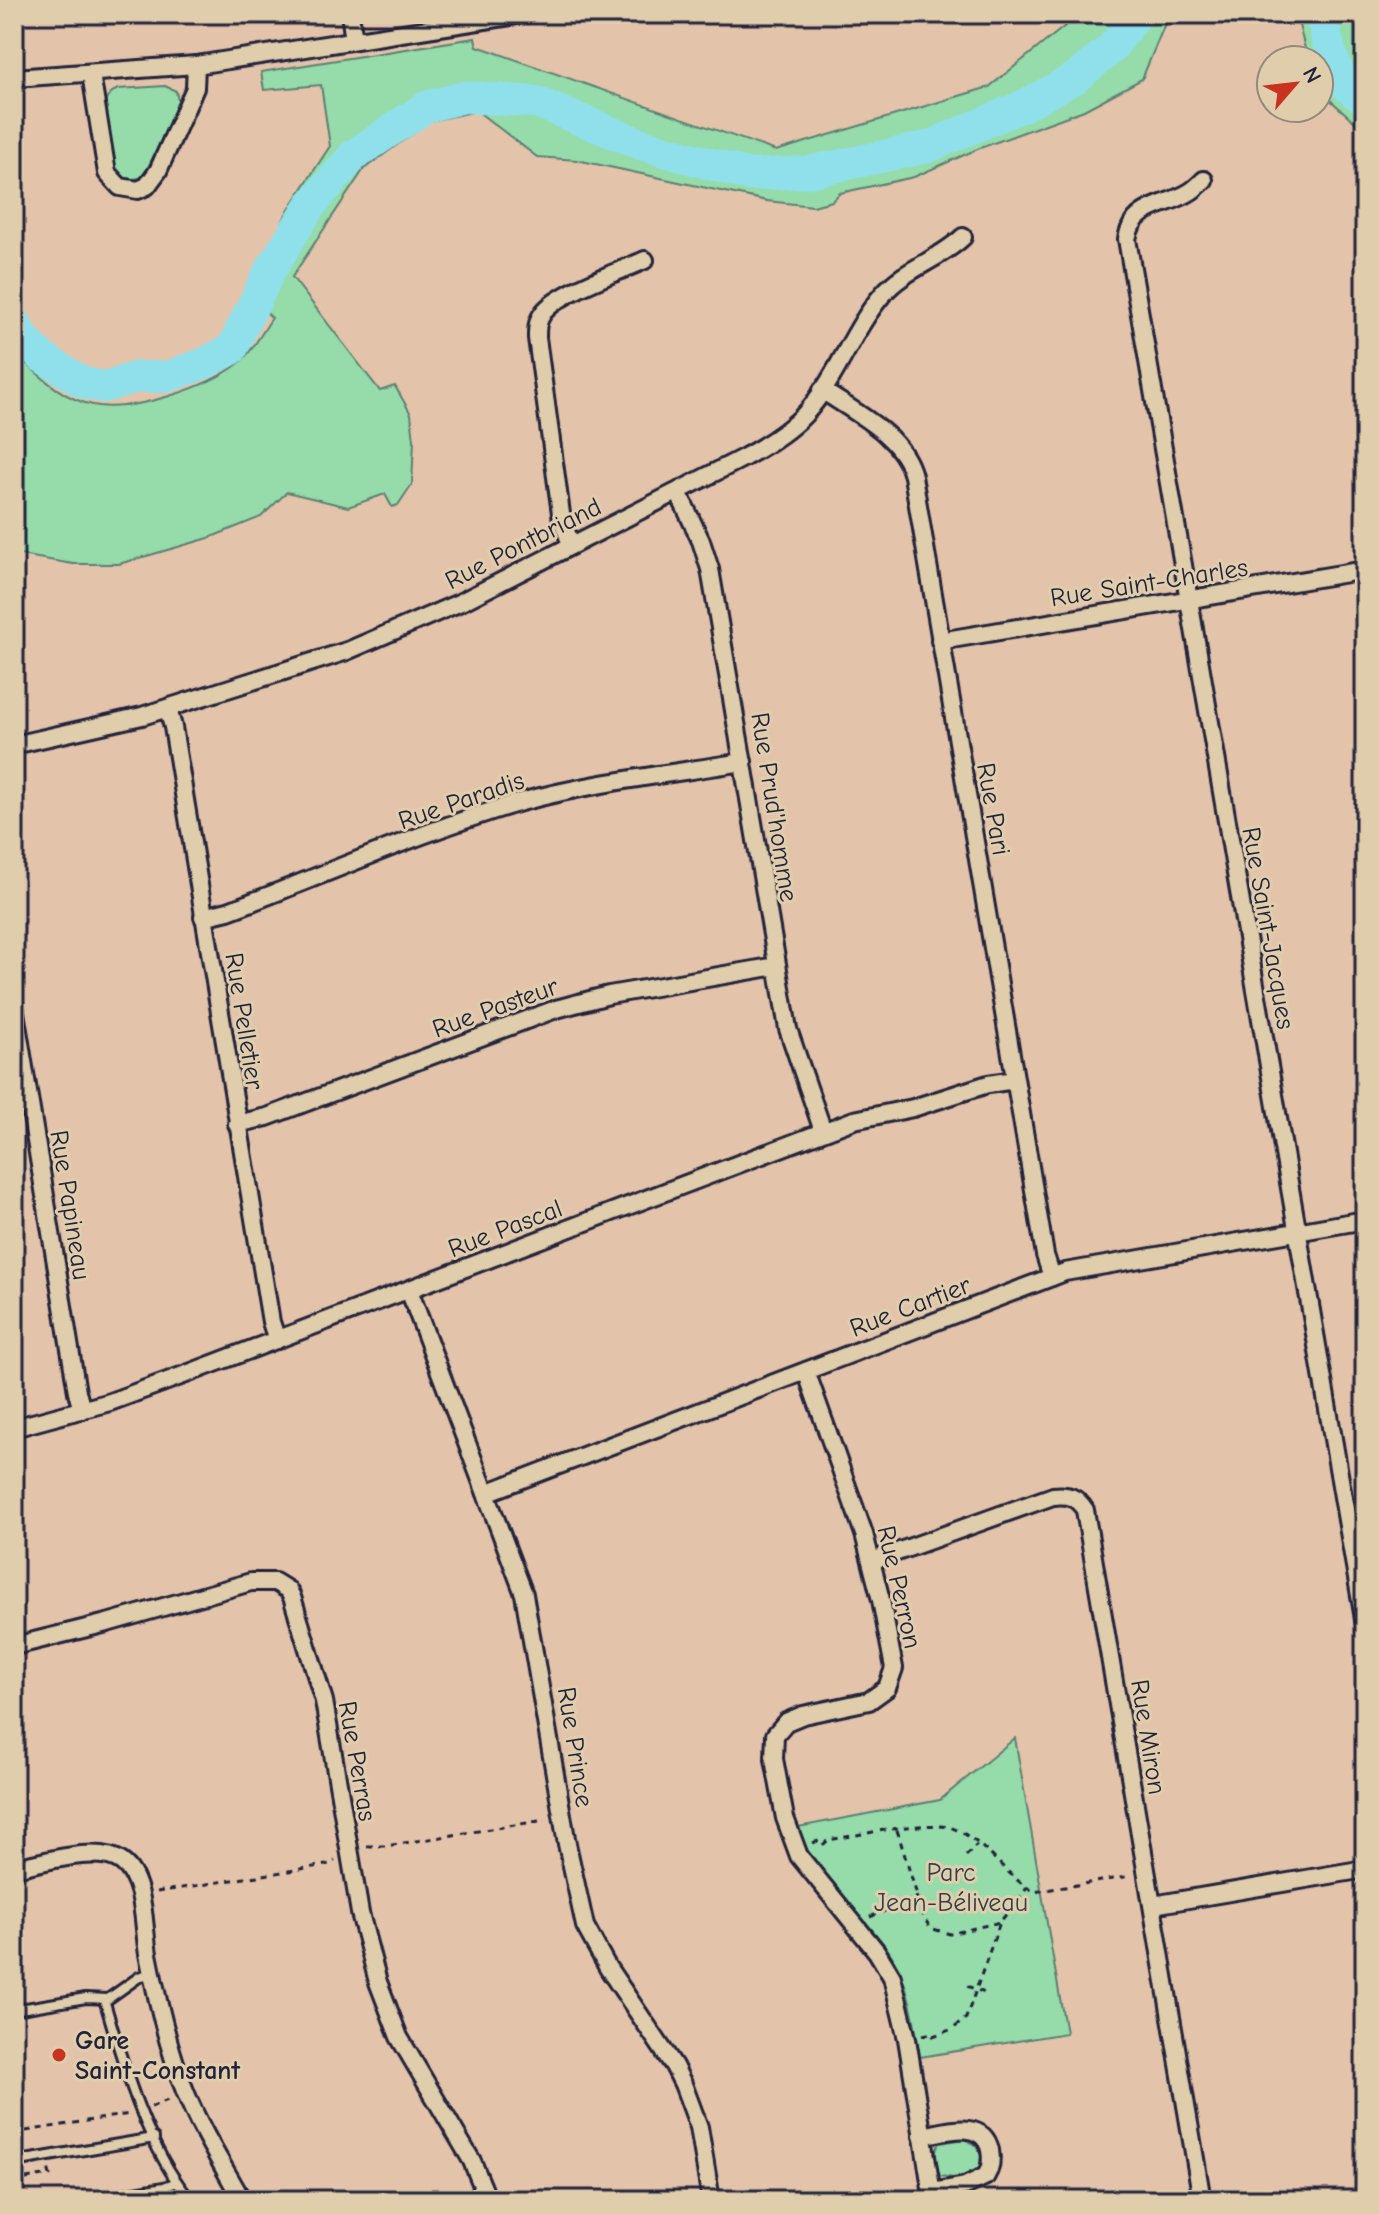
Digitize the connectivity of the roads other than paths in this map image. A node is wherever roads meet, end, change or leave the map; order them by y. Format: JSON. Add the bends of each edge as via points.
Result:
{"nodes":[{"id":1,"x":350,"y":14,"type":"edge"},
{"id":2,"x":524,"y":14,"type":"edge"},
{"id":3,"x":354,"y":40,"type":"junction"},
{"id":4,"x":196,"y":65,"type":"junction"},
{"id":5,"x":91,"y":74,"type":"junction"},
{"id":6,"x":14,"y":78,"type":"edge"},
{"id":7,"x":1204,"y":180,"type":"dead end"},
{"id":8,"x":963,"y":237,"type":"dead end"},
{"id":9,"x":645,"y":260,"type":"dead end"},
{"id":10,"x":822,"y":390,"type":"junction"},
{"id":11,"x":678,"y":492,"type":"junction"},
{"id":12,"x":571,"y":544,"type":"junction"},
{"id":13,"x":1365,"y":570,"type":"edge"},
{"id":14,"x":1188,"y":600,"type":"junction"},
{"id":15,"x":940,"y":641,"type":"junction"},
{"id":16,"x":168,"y":709,"type":"junction"},
{"id":17,"x":14,"y":745,"type":"edge"},
{"id":18,"x":743,"y":762,"type":"junction"},
{"id":19,"x":203,"y":917,"type":"junction"},
{"id":20,"x":777,"y":966,"type":"junction"},
{"id":21,"x":14,"y":1006,"type":"edge"},
{"id":22,"x":1015,"y":1080,"type":"junction"},
{"id":23,"x":237,"y":1124,"type":"junction"},
{"id":24,"x":823,"y":1131,"type":"junction"},
{"id":25,"x":1365,"y":1220,"type":"edge"},
{"id":26,"x":1297,"y":1231,"type":"junction"},
{"id":27,"x":1052,"y":1277,"type":"junction"},
{"id":28,"x":409,"y":1290,"type":"junction"},
{"id":29,"x":277,"y":1340,"type":"junction"},
{"id":30,"x":806,"y":1371,"type":"junction"},
{"id":31,"x":82,"y":1410,"type":"junction"},
{"id":32,"x":14,"y":1428,"type":"edge"},
{"id":33,"x":486,"y":1493,"type":"junction"},
{"id":34,"x":872,"y":1561,"type":"junction"},
{"id":35,"x":1365,"y":1625,"type":"edge"},
{"id":36,"x":14,"y":1646,"type":"edge"},
{"id":37,"x":14,"y":1868,"type":"edge"},
{"id":38,"x":1365,"y":1869,"type":"edge"},
{"id":39,"x":1153,"y":1905,"type":"junction"},
{"id":40,"x":152,"y":1973,"type":"junction"},
{"id":41,"x":104,"y":1999,"type":"junction"},
{"id":42,"x":14,"y":2010,"type":"edge"},
{"id":43,"x":922,"y":2136,"type":"junction"},
{"id":44,"x":154,"y":2138,"type":"junction"},
{"id":45,"x":14,"y":2162,"type":"edge"},
{"id":46,"x":177,"y":2182,"type":"junction"},
{"id":47,"x":933,"y":2196,"type":"edge"},
{"id":48,"x":89,"y":2200,"type":"edge"},
{"id":49,"x":191,"y":2200,"type":"edge"},
{"id":50,"x":242,"y":2200,"type":"edge"},
{"id":51,"x":488,"y":2200,"type":"edge"},
{"id":52,"x":711,"y":2200,"type":"edge"},
{"id":53,"x":1202,"y":2200,"type":"edge"}],
"edges":[{"from":1,"to":3,"type":"street"},
{"from":2,"to":3,"type":"street"},
{"from":3,"to":4,"type":"street"},
{"from":4,"to":5,"type":"street"},
{"from":4,"to":5,"type":"street","via":[[195,88],[158,171],[138,190],[120,187],[107,173]]},
{"from":5,"to":6,"type":"street"},
{"from":7,"to":14,"type":"street","name":"Rue Saint-Jacques","via":[[1187,194],[1145,210],[1127,239]]},
{"from":8,"to":10,"type":"street","name":"Rue Pontbriand","via":[[883,295]]},
{"from":9,"to":12,"type":"street","via":[[560,298],[539,318],[537,338],[560,506]]},
{"from":10,"to":11,"type":"street","name":"Rue Pontbriand","via":[[798,422],[773,441]]},
{"from":10,"to":15,"type":"street","name":"Rue Pari","via":[[896,443],[908,460]]},
{"from":11,"to":12,"type":"street","name":"Rue Pontbriand"},
{"from":11,"to":18,"type":"street","name":"Rue Prud'homme","via":[[710,569]]},
{"from":12,"to":16,"type":"street","name":"Rue Pontbriand","via":[[461,602],[360,646]]},
{"from":13,"to":14,"type":"street","name":"Rue Saint-Charles"},
{"from":14,"to":15,"type":"street","name":"Rue Saint-Charles"},
{"from":14,"to":26,"type":"street","name":"Rue Saint-Jacques"},
{"from":15,"to":22,"type":"street","name":"Rue Pari"},
{"from":16,"to":17,"type":"street","name":"Rue Pontbriand"},
{"from":16,"to":19,"type":"street","name":"Rue Pelletier"},
{"from":18,"to":19,"type":"street","name":"Rue Paradis","via":[[521,802]]},
{"from":18,"to":20,"type":"street","name":"Rue Prud'homme"},
{"from":19,"to":23,"type":"street","name":"Rue Pelletier"},
{"from":20,"to":23,"type":"street","name":"Rue Pasteur","via":[[556,1009]]},
{"from":20,"to":24,"type":"street","name":"Rue Prud'homme","via":[[791,1042]]},
{"from":21,"to":31,"type":"street","name":"Rue Papineau"},
{"from":22,"to":24,"type":"street","name":"Rue Pascal"},
{"from":22,"to":27,"type":"street","name":"Rue Pari"},
{"from":23,"to":29,"type":"street","name":"Rue Pelletier"},
{"from":24,"to":28,"type":"street","name":"Rue Pascal"},
{"from":25,"to":26,"type":"street","name":"Rue Cartier"},
{"from":26,"to":27,"type":"street","name":"Rue Cartier"},
{"from":26,"to":35,"type":"street","name":"Rue Saint-Jacques"},
{"from":27,"to":30,"type":"street","name":"Rue Cartier"},
{"from":28,"to":29,"type":"street","name":"Rue Pascal"},
{"from":28,"to":33,"type":"street","name":"Rue Prince"},
{"from":29,"to":31,"type":"street","name":"Rue Pascal"},
{"from":30,"to":33,"type":"street","name":"Rue Cartier"},
{"from":30,"to":34,"type":"street","name":"Rue Perron"},
{"from":31,"to":32,"type":"street","name":"Rue Pascal"},
{"from":33,"to":52,"type":"street","name":"Rue Prince","via":[[529,1616],[579,1907],[601,1956],[683,2084],[699,2127]]},
{"from":34,"to":39,"type":"street","name":"Rue Miron","via":[[1053,1496],[1080,1503],[1090,1527]]},
{"from":34,"to":43,"type":"street","name":"Rue Perron","via":[[893,1659],[891,1682],[869,1701],[786,1722],[775,1735],[773,1751],[785,1818],[799,1856],[892,1977],[905,2023]]},
{"from":36,"to":51,"type":"street","name":"Rue Perras","via":[[251,1582],[268,1581],[288,1590],[324,1701],[357,1900],[378,1982],[399,2037],[472,2161]]},
{"from":37,"to":40,"type":"street","via":[[96,1854],[124,1863],[138,1892]]},
{"from":38,"to":39,"type":"street"},
{"from":39,"to":53,"type":"street","name":"Rue Miron"},
{"from":40,"to":41,"type":"lane"},
{"from":40,"to":50,"type":"street","via":[[185,2093]]},
{"from":41,"to":42,"type":"lane"},
{"from":41,"to":44,"type":"lane","via":[[130,2085]]},
{"from":43,"to":47,"type":"street","name":"Rue Perron"},
{"from":43,"to":47,"type":"street","name":"Rue Perron","via":[[968,2129],[979,2133],[989,2149],[986,2176]]},
{"from":44,"to":45,"type":"lane"},
{"from":44,"to":46,"type":"lane"},
{"from":46,"to":48,"type":"lane"},
{"from":46,"to":49,"type":"lane"}]}
